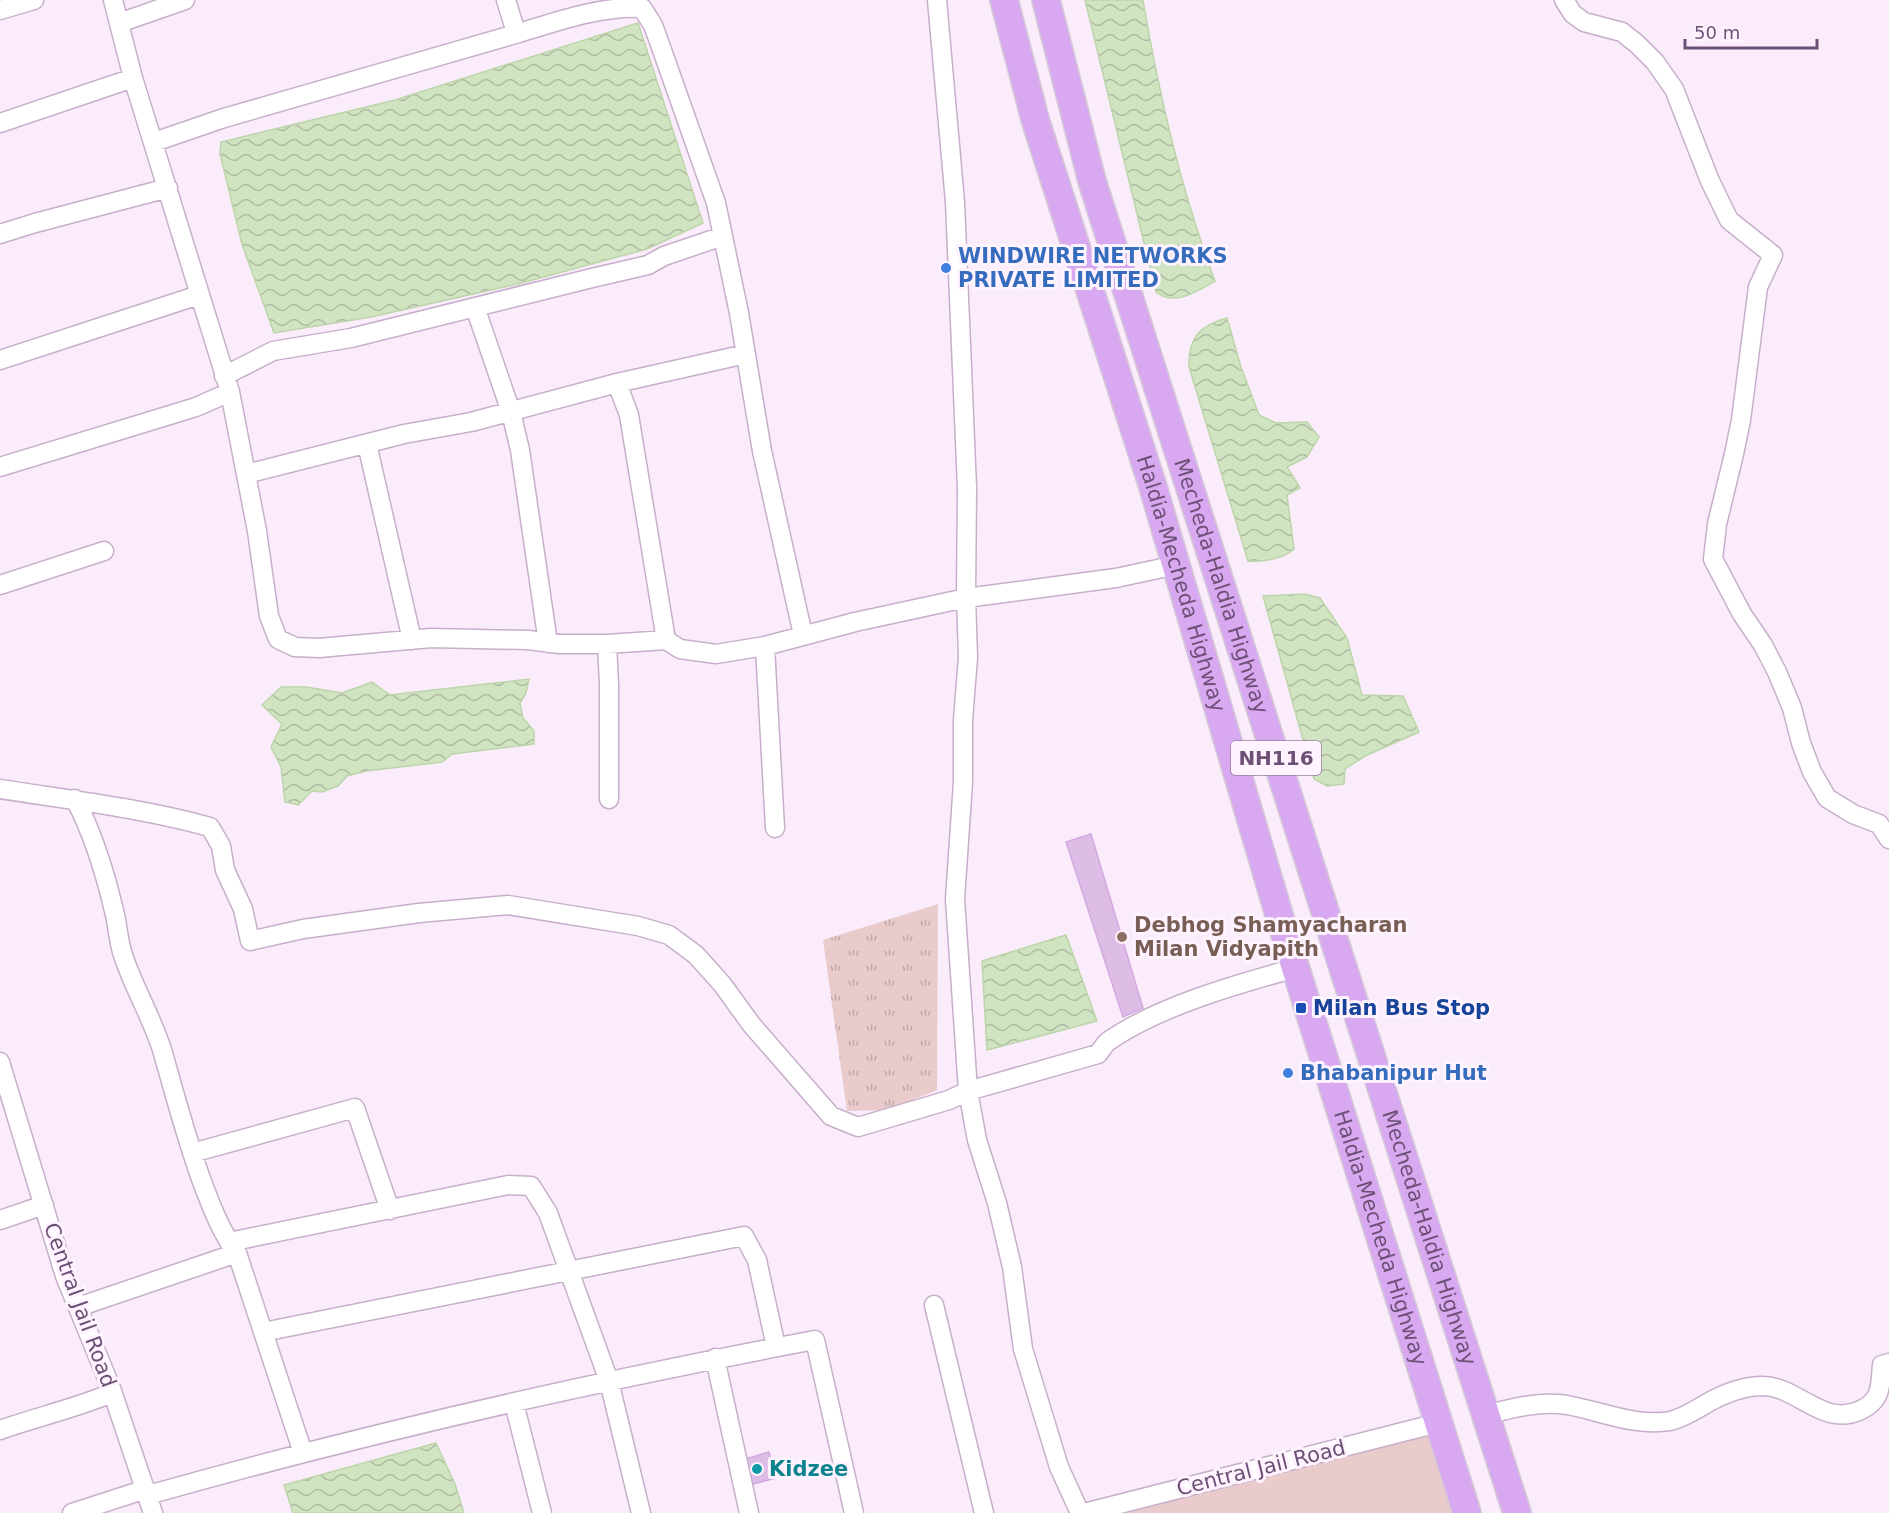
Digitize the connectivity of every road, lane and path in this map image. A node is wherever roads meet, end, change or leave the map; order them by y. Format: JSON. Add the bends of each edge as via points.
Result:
{"nodes":[{"id":1,"x":34,"y":0,"type":"edge"},
{"id":2,"x":113,"y":0,"type":"edge"},
{"id":3,"x":185,"y":0,"type":"edge"},
{"id":4,"x":506,"y":0,"type":"edge"},
{"id":5,"x":937,"y":0,"type":"edge"},
{"id":6,"x":1004,"y":0,"type":"edge"},
{"id":7,"x":1046,"y":0,"type":"edge"},
{"id":8,"x":1564,"y":0,"type":"edge"},
{"id":9,"x":0,"y":10,"type":"edge"},
{"id":10,"x":119,"y":23,"type":"junction"},
{"id":11,"x":519,"y":33,"type":"junction"},
{"id":12,"x":133,"y":78,"type":"junction"},
{"id":13,"x":0,"y":123,"type":"edge"},
{"id":14,"x":154,"y":142,"type":"junction"},
{"id":15,"x":168,"y":188,"type":"junction"},
{"id":16,"x":0,"y":234,"type":"edge"},
{"id":17,"x":723,"y":236,"type":"junction"},
{"id":18,"x":199,"y":295,"type":"junction"},
{"id":19,"x":476,"y":307,"type":"junction"},
{"id":20,"x":746,"y":354,"type":"junction"},
{"id":21,"x":0,"y":360,"type":"edge"},
{"id":22,"x":618,"y":383,"type":"junction"},
{"id":23,"x":227,"y":384,"type":"junction"},
{"id":24,"x":511,"y":412,"type":"junction"},
{"id":25,"x":367,"y":444,"type":"junction"},
{"id":26,"x":0,"y":467,"type":"edge"},
{"id":27,"x":246,"y":474,"type":"junction"},
{"id":28,"x":104,"y":551,"type":"dead end"},
{"id":29,"x":1176,"y":565,"type":"junction"},
{"id":30,"x":0,"y":585,"type":"edge"},
{"id":31,"x":966,"y":598,"type":"junction"},
{"id":32,"x":803,"y":635,"type":"junction"},
{"id":33,"x":412,"y":640,"type":"junction"},
{"id":34,"x":666,"y":640,"type":"junction"},
{"id":35,"x":548,"y":643,"type":"junction"},
{"id":36,"x":607,"y":644,"type":"junction"},
{"id":37,"x":765,"y":646,"type":"junction"},
{"id":38,"x":0,"y":789,"type":"edge"},
{"id":39,"x":75,"y":799,"type":"junction"},
{"id":40,"x":609,"y":799,"type":"dead end"},
{"id":41,"x":774,"y":828,"type":"dead end"},
{"id":42,"x":1889,"y":839,"type":"edge"},
{"id":43,"x":1296,"y":968,"type":"junction"},
{"id":44,"x":0,"y":1062,"type":"edge"},
{"id":45,"x":968,"y":1092,"type":"junction"},
{"id":46,"x":8,"y":1113,"type":"edge"},
{"id":47,"x":192,"y":1153,"type":"junction"},
{"id":48,"x":44,"y":1205,"type":"junction"},
{"id":49,"x":390,"y":1210,"type":"junction"},
{"id":50,"x":0,"y":1220,"type":"edge"},
{"id":51,"x":233,"y":1248,"type":"junction"},
{"id":52,"x":569,"y":1272,"type":"junction"},
{"id":53,"x":934,"y":1305,"type":"dead end"},
{"id":54,"x":78,"y":1307,"type":"junction"},
{"id":55,"x":263,"y":1332,"type":"junction"},
{"id":56,"x":776,"y":1347,"type":"junction"},
{"id":57,"x":715,"y":1358,"type":"junction"},
{"id":58,"x":1889,"y":1363,"type":"edge"},
{"id":59,"x":609,"y":1381,"type":"junction"},
{"id":60,"x":112,"y":1393,"type":"junction"},
{"id":61,"x":514,"y":1403,"type":"junction"},
{"id":62,"x":1486,"y":1415,"type":"junction"},
{"id":63,"x":1438,"y":1423,"type":"junction"},
{"id":64,"x":0,"y":1430,"type":"edge"},
{"id":65,"x":303,"y":1453,"type":"junction"},
{"id":66,"x":147,"y":1492,"type":"junction"},
{"id":67,"x":72,"y":1513,"type":"edge"},
{"id":68,"x":153,"y":1513,"type":"edge"},
{"id":69,"x":542,"y":1513,"type":"edge"},
{"id":70,"x":641,"y":1513,"type":"edge"},
{"id":71,"x":749,"y":1513,"type":"edge"},
{"id":72,"x":854,"y":1513,"type":"edge"},
{"id":73,"x":984,"y":1513,"type":"edge"},
{"id":74,"x":1082,"y":1513,"type":"edge"},
{"id":75,"x":1467,"y":1513,"type":"edge"},
{"id":76,"x":1517,"y":1513,"type":"edge"}],
"edges":[{"from":1,"to":9,"type":"street"},
{"from":2,"to":10,"type":"street"},
{"from":3,"to":10,"type":"street"},
{"from":4,"to":11,"type":"street"},
{"from":5,"to":31,"type":"street","via":[[955,202],[967,488]]},
{"from":6,"to":29,"type":"highway","name":"Haldia-Mecheda Highway","number":"NH116","via":[[1035,119]]},
{"from":7,"to":62,"type":"highway","name":"Mecheda-Haldia Highway","number":"NH116","via":[[1092,181]]},
{"from":8,"to":42,"type":"street","via":[[1584,22],[1622,32],[1654,62],[1674,89],[1729,220],[1773,255],[1758,287],[1741,420],[1713,559],[1777,672],[1812,772],[1827,798],[1879,824]]},
{"from":10,"to":12,"type":"street"},
{"from":11,"to":14,"type":"street"},
{"from":11,"to":17,"type":"street","via":[[589,14],[624,7],[642,8],[653,26],[683,106],[716,203]]},
{"from":12,"to":13,"type":"street"},
{"from":12,"to":14,"type":"street"},
{"from":14,"to":15,"type":"street"},
{"from":15,"to":16,"type":"street"},
{"from":15,"to":18,"type":"street"},
{"from":17,"to":19,"type":"street","via":[[648,265]]},
{"from":17,"to":20,"type":"street"},
{"from":18,"to":21,"type":"street"},
{"from":18,"to":23,"type":"street"},
{"from":19,"to":23,"type":"street","via":[[351,338],[273,351]]},
{"from":19,"to":24,"type":"street"},
{"from":20,"to":22,"type":"street"},
{"from":20,"to":32,"type":"street","via":[[762,451]]},
{"from":22,"to":24,"type":"street"},
{"from":22,"to":34,"type":"street","via":[[629,415]]},
{"from":23,"to":26,"type":"street","via":[[196,406]]},
{"from":23,"to":27,"type":"street"},
{"from":24,"to":25,"type":"street"},
{"from":24,"to":35,"type":"street"},
{"from":25,"to":27,"type":"street"},
{"from":25,"to":33,"type":"street"},
{"from":27,"to":33,"type":"street","via":[[269,616],[278,639],[295,647],[319,648]]},
{"from":28,"to":30,"type":"street"},
{"from":29,"to":31,"type":"street","via":[[1116,579]]},
{"from":29,"to":43,"type":"highway","name":"Haldia-Mecheda Highway","number":"NH116"},
{"from":31,"to":32,"type":"street"},
{"from":31,"to":45,"type":"street","via":[[968,657],[955,899]]},
{"from":32,"to":37,"type":"street"},
{"from":33,"to":35,"type":"street","via":[[460,638]]},
{"from":34,"to":36,"type":"street"},
{"from":34,"to":37,"type":"street","via":[[680,649],[716,654]]},
{"from":35,"to":36,"type":"street"},
{"from":36,"to":40,"type":"street"},
{"from":37,"to":41,"type":"street"},
{"from":38,"to":39,"type":"street"},
{"from":39,"to":45,"type":"street","via":[[210,827],[221,846],[225,870],[243,909],[250,941],[303,929],[419,913],[508,906],[638,926],[669,936],[696,955],[831,1116],[858,1127]]},
{"from":39,"to":47,"type":"street","via":[[103,868],[123,954],[162,1051]]},
{"from":43,"to":45,"type":"street","via":[[1155,1016],[1108,1041],[1098,1054]]},
{"from":43,"to":63,"type":"highway","name":"Haldia-Mecheda Highway","number":"NH116"},
{"from":44,"to":46,"type":"street","name":"Central Jail Road"},
{"from":45,"to":74,"type":"street","via":[[1012,1267],[1023,1348],[1059,1467]]},
{"from":46,"to":48,"type":"street","name":"Central Jail Road"},
{"from":47,"to":49,"type":"street","via":[[355,1108]]},
{"from":47,"to":51,"type":"street","via":[[213,1211]]},
{"from":48,"to":50,"type":"street"},
{"from":48,"to":54,"type":"street","name":"Central Jail Road"},
{"from":49,"to":51,"type":"street"},
{"from":49,"to":52,"type":"street","via":[[508,1185],[531,1186],[548,1213]]},
{"from":51,"to":54,"type":"street"},
{"from":51,"to":55,"type":"street"},
{"from":52,"to":55,"type":"street"},
{"from":52,"to":56,"type":"street","via":[[744,1236],[757,1260]]},
{"from":52,"to":59,"type":"street"},
{"from":53,"to":73,"type":"street"},
{"from":54,"to":60,"type":"street","name":"Central Jail Road"},
{"from":55,"to":65,"type":"street"},
{"from":56,"to":57,"type":"street"},
{"from":56,"to":72,"type":"street","via":[[815,1340]]},
{"from":57,"to":59,"type":"street"},
{"from":57,"to":71,"type":"street"},
{"from":58,"to":62,"type":"street","via":[[1882,1365],[1877,1397],[1871,1405],[1844,1416],[1815,1408],[1775,1387],[1762,1386],[1728,1394],[1665,1421],[1639,1421],[1546,1404]]},
{"from":59,"to":61,"type":"street"},
{"from":59,"to":70,"type":"street"},
{"from":60,"to":64,"type":"street"},
{"from":60,"to":66,"type":"street","name":"Central Jail Road"},
{"from":61,"to":65,"type":"street"},
{"from":61,"to":69,"type":"street"},
{"from":62,"to":76,"type":"highway","name":"Mecheda-Haldia Highway","number":"NH116"},
{"from":63,"to":74,"type":"street","name":"Central Jail Road"},
{"from":63,"to":75,"type":"highway","name":"Haldia-Mecheda Highway","number":"NH116"},
{"from":65,"to":66,"type":"street"},
{"from":66,"to":67,"type":"street"},
{"from":66,"to":68,"type":"street","name":"Central Jail Road"}]}
